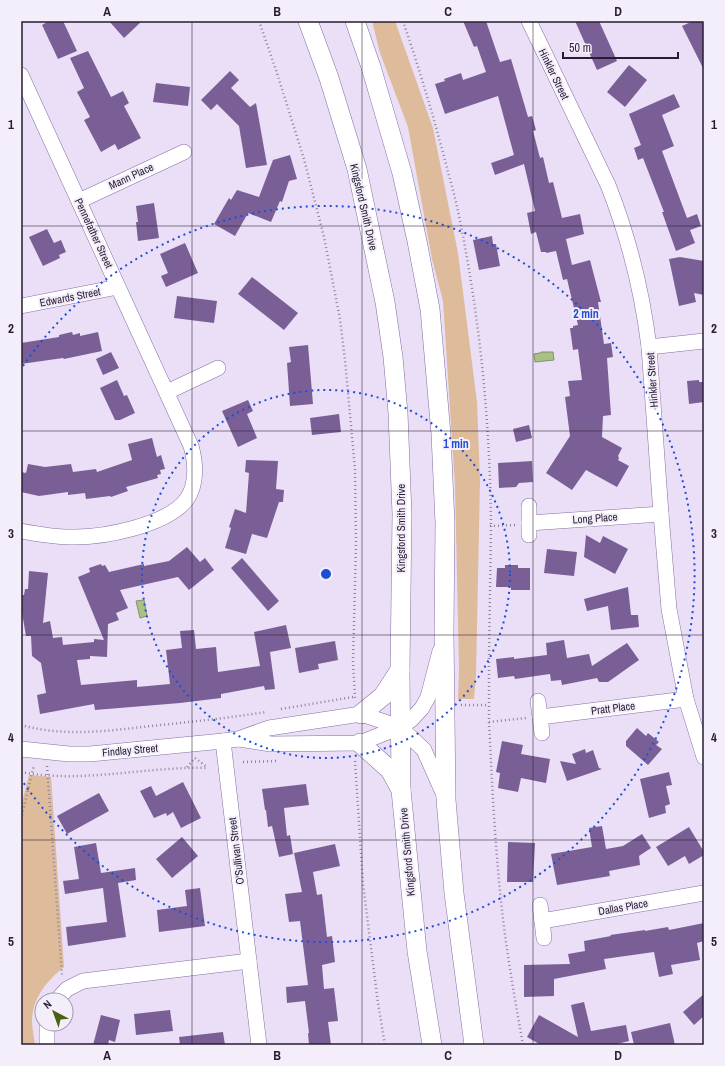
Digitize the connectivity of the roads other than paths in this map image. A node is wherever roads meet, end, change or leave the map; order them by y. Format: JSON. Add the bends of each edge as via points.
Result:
{"nodes":[{"id":1,"x":308,"y":21,"type":"edge"},
{"id":2,"x":355,"y":21,"type":"edge"},
{"id":3,"x":529,"y":21,"type":"edge"},
{"id":4,"x":21,"y":75,"type":"edge"},
{"id":5,"x":184,"y":152,"type":"dead end"},
{"id":6,"x":79,"y":201,"type":"junction"},
{"id":7,"x":118,"y":287,"type":"junction"},
{"id":8,"x":21,"y":306,"type":"edge"},
{"id":9,"x":704,"y":341,"type":"edge"},
{"id":10,"x":650,"y":347,"type":"junction"},
{"id":11,"x":218,"y":368,"type":"dead end"},
{"id":12,"x":166,"y":392,"type":"junction"},
{"id":13,"x":529,"y":506,"type":"dead end"},
{"id":14,"x":661,"y":514,"type":"junction"},
{"id":15,"x":21,"y":531,"type":"edge"},
{"id":16,"x":444,"y":632,"type":"junction"},
{"id":17,"x":400,"y":670,"type":"junction"},
{"id":18,"x":686,"y":699,"type":"junction"},
{"id":19,"x":538,"y":701,"type":"dead end"},
{"id":20,"x":360,"y":714,"type":"junction"},
{"id":21,"x":540,"y":717,"type":"junction"},
{"id":22,"x":400,"y":727,"type":"junction"},
{"id":23,"x":542,"y":733,"type":"dead end"},
{"id":24,"x":238,"y":739,"type":"junction"},
{"id":25,"x":223,"y":741,"type":"junction"},
{"id":26,"x":21,"y":749,"type":"edge"},
{"id":27,"x":358,"y":750,"type":"junction"},
{"id":28,"x":704,"y":757,"type":"edge"},
{"id":29,"x":401,"y":790,"type":"junction"},
{"id":30,"x":446,"y":800,"type":"junction"},
{"id":31,"x":704,"y":893,"type":"edge"},
{"id":32,"x":540,"y":905,"type":"dead end"},
{"id":33,"x":542,"y":921,"type":"junction"},
{"id":34,"x":544,"y":938,"type":"dead end"},
{"id":35,"x":249,"y":961,"type":"junction"},
{"id":36,"x":66,"y":992,"type":"edge"},
{"id":37,"x":47,"y":1032,"type":"edge"},
{"id":38,"x":47,"y":1045,"type":"edge"},
{"id":39,"x":259,"y":1045,"type":"edge"},
{"id":40,"x":432,"y":1045,"type":"edge"},
{"id":41,"x":474,"y":1045,"type":"edge"}],
"edges":[{"from":1,"to":17,"type":"main road","name":"Kingsford Smith Drive","via":[[329,78],[357,169],[385,302],[398,413],[402,514]]},
{"from":2,"to":16,"type":"main road","via":[[402,173],[430,309],[441,434],[445,522]]},
{"from":3,"to":10,"type":"street","name":"Hinkler Street","via":[[608,185],[635,266]]},
{"from":4,"to":6,"type":"street","name":"Pennefather Street"},
{"from":5,"to":6,"type":"street","name":"Mann Place"},
{"from":6,"to":7,"type":"street","name":"Pennefather Street"},
{"from":7,"to":8,"type":"street","name":"Edwards Street"},
{"from":7,"to":12,"type":"street","name":"Pennefather Street"},
{"from":9,"to":10,"type":"street"},
{"from":10,"to":14,"type":"street","name":"Hinkler Street"},
{"from":11,"to":12,"type":"street"},
{"from":12,"to":15,"type":"street","name":"Pennefather Street","via":[[194,456],[195,475],[190,493],[174,512],[144,525],[108,534],[70,537]]},
{"from":13,"to":14,"type":"street","name":"Long Place","via":[[529,529]]},
{"from":14,"to":18,"type":"street","name":"Hinkler Street","via":[[669,609]]},
{"from":16,"to":22,"type":"street","name":"Findlay Street","via":[[428,697],[411,720]]},
{"from":16,"to":30,"type":"main road"},
{"from":17,"to":20,"type":"main road","via":[[382,696]]},
{"from":17,"to":22,"type":"main road","name":"Kingsford Smith Drive"},
{"from":18,"to":21,"type":"street","name":"Pratt Place"},
{"from":18,"to":28,"type":"street","name":"Hinkler Street"},
{"from":19,"to":21,"type":"street"},
{"from":20,"to":22,"type":"street","name":"Findlay Street"},
{"from":20,"to":24,"type":"street","name":"Findlay Street","via":[[269,728]]},
{"from":21,"to":23,"type":"street"},
{"from":22,"to":27,"type":"street","name":"Findlay Street"},
{"from":22,"to":29,"type":"main road","name":"Kingsford Smith Drive"},
{"from":22,"to":30,"type":"street","name":"Findlay Street","via":[[424,750]]},
{"from":24,"to":25,"type":"street","name":"Findlay Street"},
{"from":24,"to":27,"type":"street","name":"Findlay Street"},
{"from":25,"to":26,"type":"street","name":"Findlay Street","via":[[90,754]]},
{"from":25,"to":35,"type":"street","name":"O'Sullivan Street"},
{"from":27,"to":29,"type":"main road","via":[[390,770]]},
{"from":29,"to":40,"type":"main road","name":"Kingsford Smith Drive","via":[[417,952]]},
{"from":30,"to":41,"type":"main road","via":[[455,901]]},
{"from":31,"to":33,"type":"street","name":"Dallas Place"},
{"from":32,"to":33,"type":"street"},
{"from":33,"to":34,"type":"street"},
{"from":35,"to":36,"type":"street","via":[[83,981]]},
{"from":35,"to":39,"type":"street","name":"O'Sullivan Street"},
{"from":37,"to":38,"type":"street"}]}
